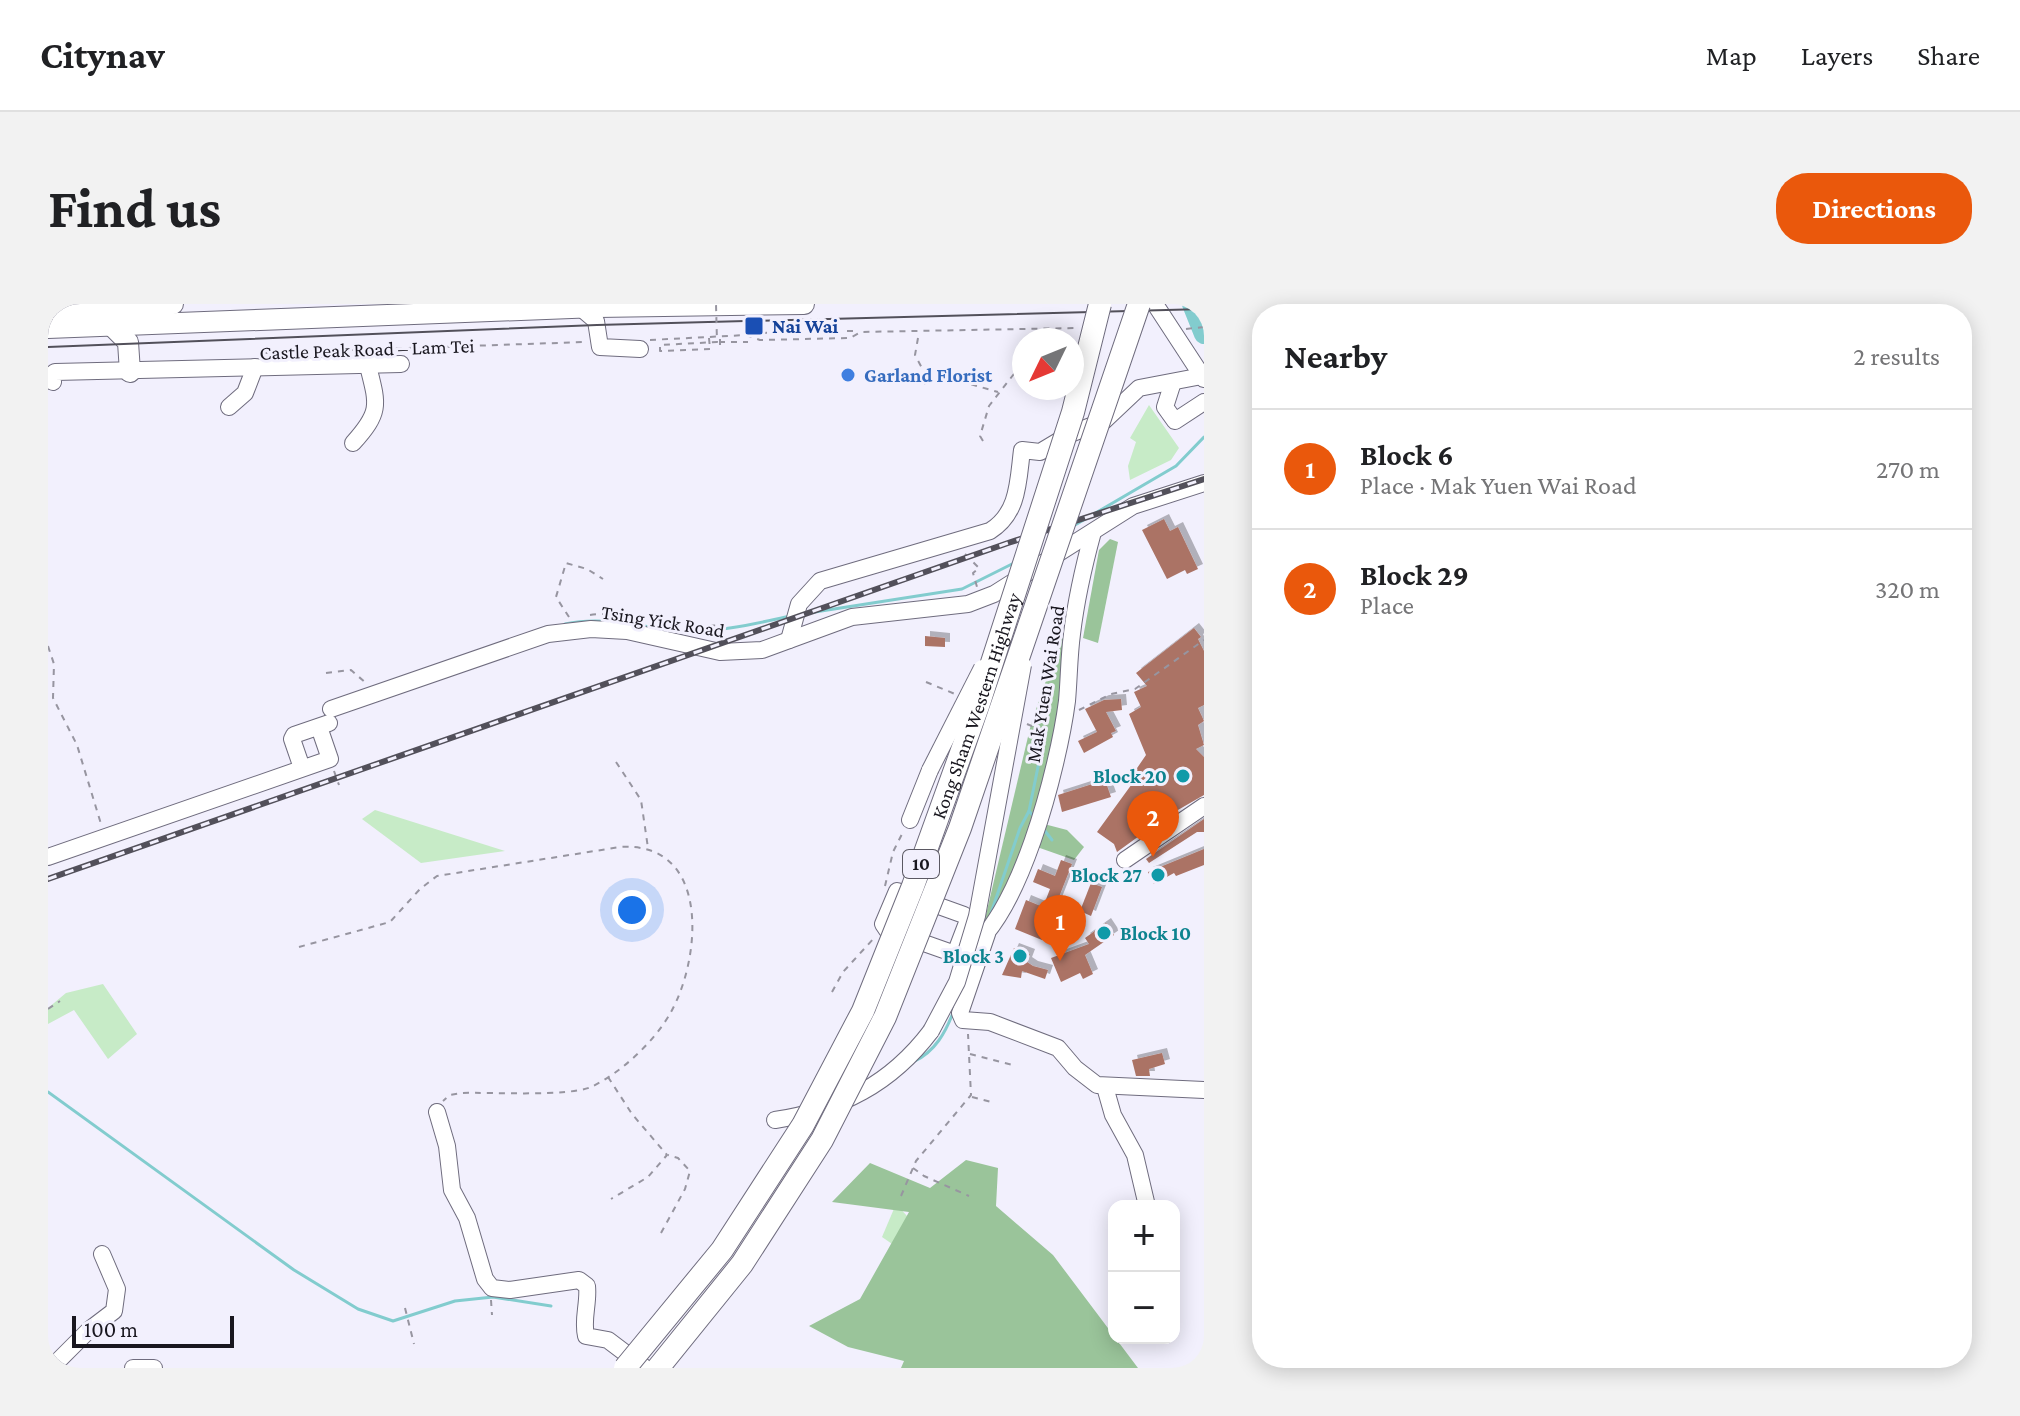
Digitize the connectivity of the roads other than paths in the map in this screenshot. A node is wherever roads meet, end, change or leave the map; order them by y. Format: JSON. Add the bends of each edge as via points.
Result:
{"nodes":[{"id":1,"x":125,"y":304,"type":"edge"},
{"id":2,"x":173,"y":304,"type":"edge"},
{"id":3,"x":804,"y":304,"type":"edge"},
{"id":4,"x":1100,"y":304,"type":"edge"},
{"id":5,"x":1139,"y":304,"type":"edge"},
{"id":6,"x":1155,"y":304,"type":"edge"},
{"id":7,"x":471,"y":308,"type":"edge"},
{"id":8,"x":48,"y":309,"type":"edge"},
{"id":9,"x":596,"y":313,"type":"junction"},
{"id":10,"x":134,"y":321,"type":"edge"},
{"id":11,"x":48,"y":328,"type":"edge"},
{"id":12,"x":642,"y":344,"type":"road end"},
{"id":13,"x":256,"y":360,"type":"junction"},
{"id":14,"x":401,"y":364,"type":"dead end"},
{"id":15,"x":368,"y":366,"type":"junction"},
{"id":16,"x":130,"y":372,"type":"junction"},
{"id":17,"x":1203,"y":377,"type":"edge"},
{"id":18,"x":53,"y":382,"type":"dead end"},
{"id":19,"x":1173,"y":382,"type":"junction"},
{"id":20,"x":1204,"y":402,"type":"edge"},
{"id":21,"x":229,"y":407,"type":"dead end"},
{"id":22,"x":353,"y":443,"type":"dead end"},
{"id":23,"x":1204,"y":483,"type":"edge"},
{"id":24,"x":1093,"y":532,"type":"junction"},
{"id":25,"x":1004,"y":626,"type":"junction"},
{"id":26,"x":791,"y":631,"type":"junction"},
{"id":27,"x":1028,"y":632,"type":"junction"},
{"id":28,"x":326,"y":720,"type":"junction"},
{"id":29,"x":302,"y":768,"type":"junction"},
{"id":30,"x":1204,"y":806,"type":"edge"},
{"id":31,"x":910,"y":820,"type":"dead end"},
{"id":32,"x":48,"y":857,"type":"edge"},
{"id":33,"x":1125,"y":860,"type":"dead end"},
{"id":34,"x":987,"y":932,"type":"junction"},
{"id":35,"x":955,"y":954,"type":"junction"},
{"id":36,"x":1105,"y":1087,"type":"junction"},
{"id":37,"x":1204,"y":1090,"type":"edge"},
{"id":38,"x":437,"y":1112,"type":"road end"},
{"id":39,"x":775,"y":1120,"type":"dead end"},
{"id":40,"x":1146,"y":1200,"type":"edge"},
{"id":41,"x":102,"y":1254,"type":"dead end"},
{"id":42,"x":54,"y":1363,"type":"edge"},
{"id":43,"x":133,"y":1368,"type":"edge"},
{"id":44,"x":154,"y":1368,"type":"edge"},
{"id":45,"x":625,"y":1368,"type":"edge"},
{"id":46,"x":645,"y":1368,"type":"edge"},
{"id":47,"x":658,"y":1368,"type":"edge"}],
"edges":[{"from":1,"to":8,"type":"main road"},
{"from":1,"to":10,"type":"main road"},
{"from":2,"to":10,"type":"main road"},
{"from":3,"to":9,"type":"main road","name":"Castle Peak Road – Lam Tei"},
{"from":4,"to":25,"type":"highway","name":"Kong Sham Western Highway","number":"10","bridge":true,"via":[[1073,412]]},
{"from":5,"to":27,"type":"highway","name":"Kong Sham Western Highway","number":"10","bridge":true},
{"from":6,"to":17,"type":"street"},
{"from":7,"to":9,"type":"main road","name":"Castle Peak Road – Lam Tei"},
{"from":7,"to":10,"type":"main road","name":"Castle Peak Road – Lam Tei"},
{"from":9,"to":12,"type":"street","via":[[600,347]]},
{"from":10,"to":11,"type":"main road"},
{"from":10,"to":16,"type":"main road"},
{"from":13,"to":15,"type":"street"},
{"from":13,"to":16,"type":"street"},
{"from":13,"to":21,"type":"street","via":[[245,393]]},
{"from":14,"to":15,"type":"street"},
{"from":15,"to":22,"type":"street","via":[[377,407],[371,424]]},
{"from":16,"to":18,"type":"street","via":[[55,372]]},
{"from":17,"to":19,"type":"street"},
{"from":19,"to":20,"type":"street","via":[[1165,407],[1175,421]]},
{"from":19,"to":26,"type":"street","via":[[1139,388],[1113,414],[1049,449],[1022,450],[1017,492],[1003,523],[990,531],[820,581],[799,604]]},
{"from":23,"to":24,"type":"street","name":"Tsing Yick Road","via":[[1133,506]]},
{"from":24,"to":26,"type":"street","name":"Tsing Yick Road","via":[[994,594],[968,604],[852,617]]},
{"from":24,"to":34,"type":"street","name":"Mak Yuen Wai Road","via":[[1072,632],[1062,727],[1042,811],[1003,912]]},
{"from":25,"to":31,"type":"street","bridge":true},
{"from":25,"to":45,"type":"highway","name":"Kong Sham Western Highway","number":"10","bridge":true,"via":[[863,1011],[803,1125],[722,1250]]},
{"from":26,"to":28,"type":"street","name":"Tsing Yick Road","via":[[762,650],[720,652],[627,631],[548,634]]},
{"from":27,"to":39,"type":"street","bridge":true,"via":[[977,916],[957,982],[931,1031],[869,1090],[829,1109]]},
{"from":27,"to":47,"type":"highway","name":"Kong Sham Western Highway","number":"10","bridge":true,"via":[[936,892],[885,1017],[822,1140],[742,1264]]},
{"from":28,"to":29,"type":"street","via":[[330,759]]},
{"from":28,"to":29,"type":"street","via":[[292,739]]},
{"from":29,"to":32,"type":"street"},
{"from":30,"to":33,"type":"street"},
{"from":34,"to":35,"type":"street","name":"Mak Yuen Wai Road","via":[[964,953]]},
{"from":34,"to":36,"type":"street","via":[[960,1013],[963,1020],[990,1022],[1058,1048],[1086,1079]]},
{"from":35,"to":35,"type":"street","via":[[884,927],[897,891],[964,915],[968,920]]},
{"from":36,"to":37,"type":"street"},
{"from":36,"to":40,"type":"street","via":[[1135,1155]]},
{"from":38,"to":46,"type":"street","via":[[452,1190],[492,1288],[579,1280],[587,1286],[586,1336],[608,1340]]},
{"from":41,"to":42,"type":"street","via":[[117,1289],[114,1311]]},
{"from":43,"to":44,"type":"street"}]}
